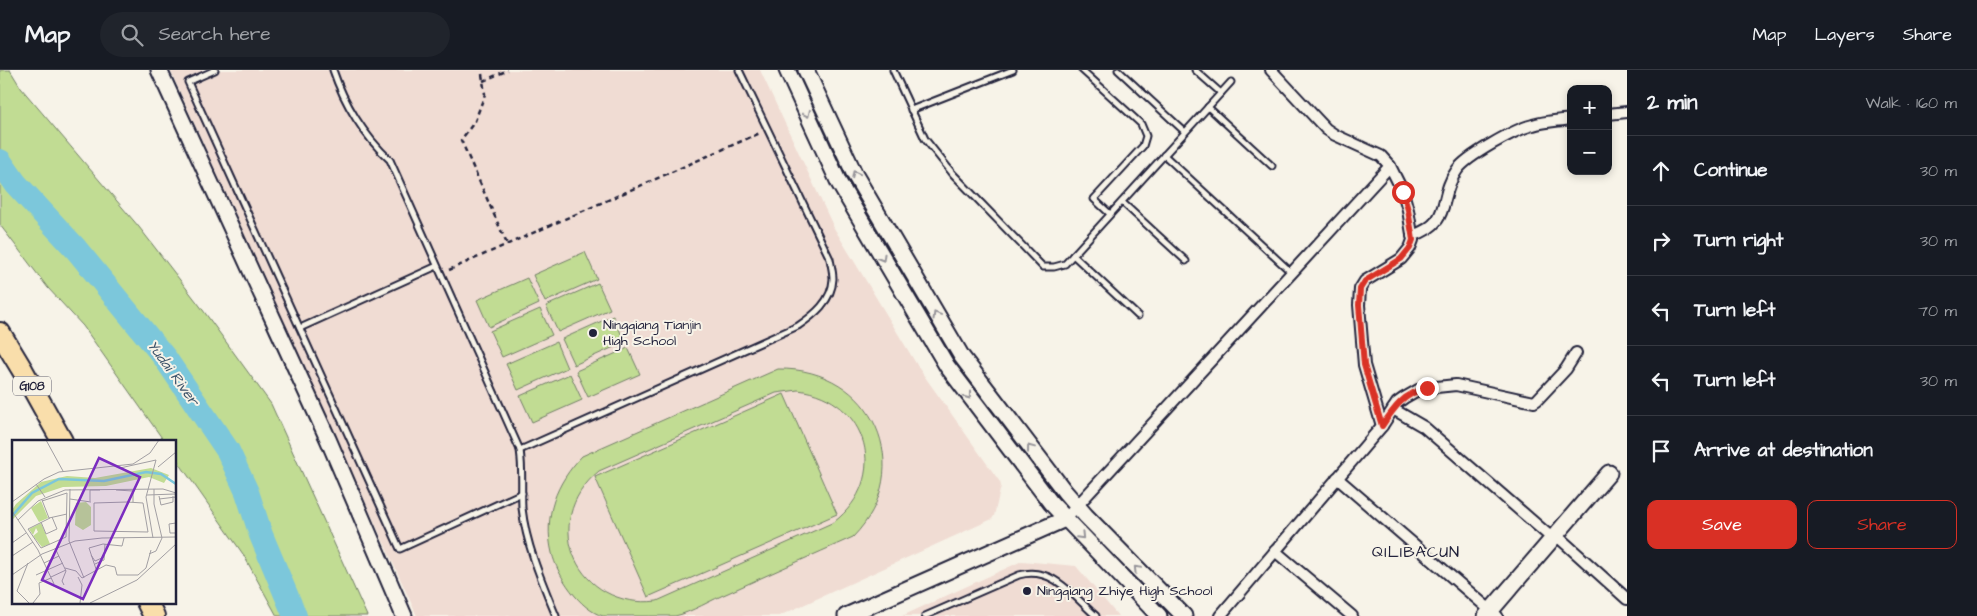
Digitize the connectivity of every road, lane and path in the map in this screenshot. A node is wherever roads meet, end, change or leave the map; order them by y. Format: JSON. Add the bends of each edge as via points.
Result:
{"nodes":[{"id":1,"x":159,"y":70,"type":"edge"},
{"id":2,"x":215,"y":70,"type":"edge"},
{"id":3,"x":333,"y":70,"type":"edge"},
{"id":4,"x":508,"y":70,"type":"edge"},
{"id":5,"x":739,"y":70,"type":"edge"},
{"id":6,"x":787,"y":70,"type":"edge"},
{"id":7,"x":806,"y":70,"type":"edge"},
{"id":8,"x":893,"y":70,"type":"edge"},
{"id":9,"x":1013,"y":70,"type":"edge"},
{"id":10,"x":1082,"y":70,"type":"edge"},
{"id":11,"x":1118,"y":70,"type":"edge"},
{"id":12,"x":1195,"y":70,"type":"edge"},
{"id":13,"x":1271,"y":70,"type":"edge"},
{"id":14,"x":482,"y":74,"type":"dead end"},
{"id":15,"x":483,"y":81,"type":"junction"},
{"id":16,"x":1231,"y":82,"type":"dead end"},
{"id":17,"x":1221,"y":94,"type":"junction"},
{"id":18,"x":1208,"y":107,"type":"junction"},
{"id":19,"x":911,"y":110,"type":"junction"},
{"id":20,"x":1627,"y":112,"type":"edge"},
{"id":21,"x":1612,"y":114,"type":"edge"},
{"id":22,"x":1567,"y":120,"type":"edge"},
{"id":23,"x":767,"y":129,"type":"junction"},
{"id":24,"x":1185,"y":132,"type":"junction"},
{"id":25,"x":1164,"y":155,"type":"junction"},
{"id":26,"x":1272,"y":166,"type":"dead end"},
{"id":27,"x":1390,"y":166,"type":"junction"},
{"id":28,"x":1122,"y":202,"type":"junction"},
{"id":29,"x":1110,"y":214,"type":"junction"},
{"id":30,"x":1412,"y":236,"type":"junction"},
{"id":31,"x":507,"y":244,"type":"junction"},
{"id":32,"x":1073,"y":255,"type":"junction"},
{"id":33,"x":1186,"y":261,"type":"dead end"},
{"id":34,"x":437,"y":266,"type":"junction"},
{"id":35,"x":441,"y":273,"type":"junction"},
{"id":36,"x":1292,"y":273,"type":"junction"},
{"id":37,"x":1138,"y":316,"type":"dead end"},
{"id":38,"x":300,"y":328,"type":"junction"},
{"id":39,"x":2,"y":336,"type":"edge"},
{"id":40,"x":1576,"y":353,"type":"dead end"},
{"id":41,"x":1393,"y":409,"type":"junction"},
{"id":42,"x":1382,"y":426,"type":"junction"},
{"id":43,"x":61,"y":440,"type":"edge"},
{"id":44,"x":520,"y":450,"type":"junction"},
{"id":45,"x":1609,"y":473,"type":"dead end"},
{"id":46,"x":1337,"y":478,"type":"junction"},
{"id":47,"x":522,"y":493,"type":"junction"},
{"id":48,"x":1077,"y":506,"type":"junction"},
{"id":49,"x":1064,"y":519,"type":"junction"},
{"id":50,"x":1554,"y":537,"type":"junction"},
{"id":51,"x":1276,"y":551,"type":"junction"},
{"id":52,"x":1627,"y":599,"type":"edge"},
{"id":53,"x":148,"y":604,"type":"edge"},
{"id":54,"x":1491,"y":614,"type":"edge"},
{"id":55,"x":154,"y":616,"type":"edge"},
{"id":56,"x":404,"y":616,"type":"edge"},
{"id":57,"x":556,"y":616,"type":"edge"},
{"id":58,"x":846,"y":616,"type":"edge"},
{"id":59,"x":925,"y":616,"type":"edge"},
{"id":60,"x":1096,"y":616,"type":"edge"},
{"id":61,"x":1159,"y":616,"type":"edge"},
{"id":62,"x":1184,"y":616,"type":"edge"},
{"id":63,"x":1220,"y":616,"type":"edge"},
{"id":64,"x":1352,"y":616,"type":"edge"}],
"edges":[{"from":1,"to":56,"type":"street","via":[[328,439]]},
{"from":2,"to":38,"type":"lane","via":[[188,82]]},
{"from":3,"to":34,"type":"lane","via":[[356,117],[390,160]]},
{"from":4,"to":15,"type":"path"},
{"from":5,"to":23,"type":"lane"},
{"from":6,"to":49,"type":"street","one_way":true,"via":[[840,184],[947,366]]},
{"from":48,"to":7,"type":"street","one_way":true,"via":[[962,357],[855,176]]},
{"from":8,"to":19,"type":"lane"},
{"from":9,"to":19,"type":"lane"},
{"from":10,"to":29,"type":"lane","via":[[1141,124],[1146,136],[1143,146],[1094,199]]},
{"from":11,"to":24,"type":"lane"},
{"from":12,"to":17,"type":"lane"},
{"from":13,"to":27,"type":"street","via":[[1326,129],[1381,156]]},
{"from":14,"to":15,"type":"path"},
{"from":15,"to":31,"type":"path","via":[[485,94],[475,121],[461,140]]},
{"from":16,"to":17,"type":"lane"},
{"from":17,"to":18,"type":"lane"},
{"from":18,"to":24,"type":"lane"},
{"from":18,"to":26,"type":"lane"},
{"from":19,"to":32,"type":"lane","via":[[931,149],[1043,268],[1065,264]]},
{"from":20,"to":21,"type":"street"},
{"from":22,"to":30,"type":"street","via":[[1531,125],[1468,159],[1451,180],[1440,217],[1433,226]]},
{"from":23,"to":31,"type":"path"},
{"from":23,"to":44,"type":"lane","via":[[830,259],[833,279],[817,313],[798,326]]},
{"from":24,"to":25,"type":"lane"},
{"from":25,"to":28,"type":"lane"},
{"from":25,"to":36,"type":"lane"},
{"from":27,"to":30,"type":"street","via":[[1406,201]]},
{"from":27,"to":36,"type":"street"},
{"from":28,"to":29,"type":"lane"},
{"from":28,"to":33,"type":"lane"},
{"from":29,"to":32,"type":"lane"},
{"from":30,"to":42,"type":"street","via":[[1405,256],[1365,281],[1360,289],[1364,365]]},
{"from":31,"to":35,"type":"path"},
{"from":32,"to":37,"type":"lane"},
{"from":34,"to":35,"type":"lane"},
{"from":34,"to":38,"type":"lane"},
{"from":35,"to":44,"type":"lane"},
{"from":36,"to":48,"type":"street"},
{"from":38,"to":47,"type":"lane","via":[[400,549]]},
{"from":39,"to":43,"type":"highway","number":"G108"},
{"from":40,"to":41,"type":"street","via":[[1566,369],[1534,402],[1456,385],[1418,390]]},
{"from":41,"to":42,"type":"street"},
{"from":41,"to":50,"type":"street","via":[[1424,428]]},
{"from":42,"to":46,"type":"street"},
{"from":44,"to":47,"type":"lane"},
{"from":45,"to":50,"type":"street"},
{"from":46,"to":51,"type":"street"},
{"from":46,"to":54,"type":"street"},
{"from":47,"to":57,"type":"lane","via":[[528,538]]},
{"from":48,"to":49,"type":"street"},
{"from":62,"to":48,"type":"street","one_way":true},
{"from":49,"to":58,"type":"street"},
{"from":49,"to":61,"type":"street","one_way":true},
{"from":50,"to":52,"type":"street"},
{"from":50,"to":54,"type":"street"},
{"from":51,"to":63,"type":"street"},
{"from":51,"to":64,"type":"street"},
{"from":53,"to":55,"type":"highway"},
{"from":59,"to":60,"type":"lane","via":[[1031,572],[1056,580]]}]}
